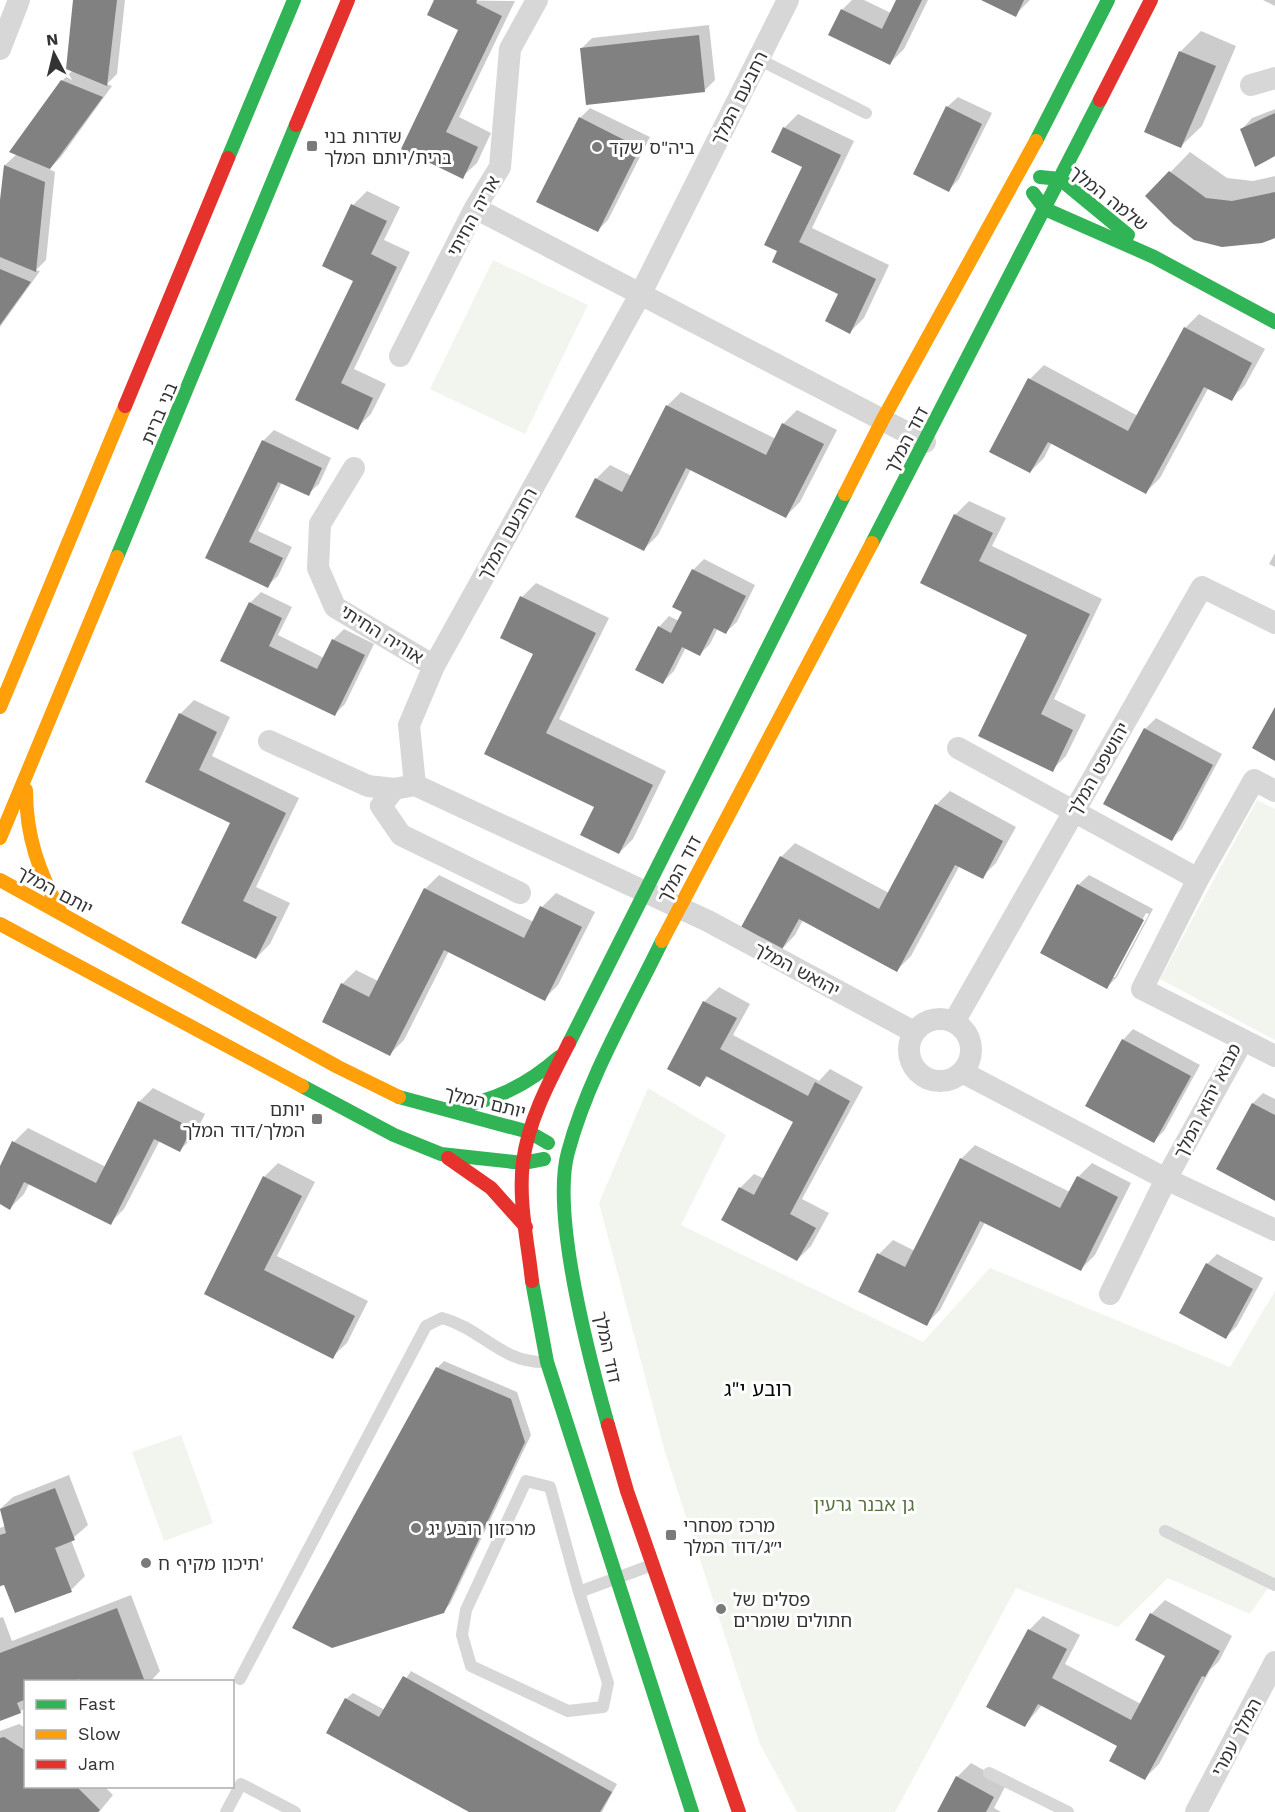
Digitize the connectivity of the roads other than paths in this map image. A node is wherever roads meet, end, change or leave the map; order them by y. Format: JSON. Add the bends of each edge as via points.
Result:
{"nodes":[{"id":1,"x":19,"y":0,"type":"edge"},
{"id":2,"x":294,"y":0,"type":"edge"},
{"id":3,"x":348,"y":0,"type":"edge"},
{"id":4,"x":537,"y":0,"type":"edge"},
{"id":5,"x":788,"y":0,"type":"edge"},
{"id":6,"x":1108,"y":0,"type":"edge"},
{"id":7,"x":1151,"y":0,"type":"edge"},
{"id":8,"x":0,"y":49,"type":"edge"},
{"id":9,"x":758,"y":59,"type":"junction"},
{"id":10,"x":1275,"y":78,"type":"edge"},
{"id":11,"x":1251,"y":85,"type":"dead end"},
{"id":12,"x":866,"y":112,"type":"dead end"},
{"id":13,"x":1019,"y":175,"type":"junction"},
{"id":14,"x":1060,"y":179,"type":"junction"},
{"id":15,"x":476,"y":208,"type":"junction"},
{"id":16,"x":1045,"y":209,"type":"junction"},
{"id":17,"x":1154,"y":257,"type":"junction"},
{"id":18,"x":641,"y":293,"type":"junction"},
{"id":19,"x":1275,"y":322,"type":"edge"},
{"id":20,"x":400,"y":356,"type":"dead end"},
{"id":21,"x":883,"y":419,"type":"junction"},
{"id":22,"x":926,"y":442,"type":"junction"},
{"id":23,"x":354,"y":468,"type":"dead end"},
{"id":24,"x":1275,"y":623,"type":"edge"},
{"id":25,"x":434,"y":666,"type":"junction"},
{"id":26,"x":0,"y":707,"type":"edge"},
{"id":27,"x":269,"y":741,"type":"dead end"},
{"id":28,"x":958,"y":748,"type":"dead end"},
{"id":29,"x":27,"y":779,"type":"junction"},
{"id":30,"x":404,"y":787,"type":"junction"},
{"id":31,"x":1275,"y":791,"type":"edge"},
{"id":32,"x":1074,"y":812,"type":"junction"},
{"id":33,"x":0,"y":838,"type":"edge"},
{"id":34,"x":1198,"y":879,"type":"junction"},
{"id":35,"x":0,"y":880,"type":"edge"},
{"id":36,"x":645,"y":891,"type":"junction"},
{"id":37,"x":520,"y":893,"type":"dead end"},
{"id":38,"x":680,"y":907,"type":"junction"},
{"id":39,"x":61,"y":913,"type":"junction"},
{"id":40,"x":0,"y":924,"type":"edge"},
{"id":41,"x":19,"y":948,"type":"dead end"},
{"id":42,"x":47,"y":948,"type":"junction"},
{"id":43,"x":954,"y":1022,"type":"junction"},
{"id":44,"x":914,"y":1032,"type":"junction"},
{"id":45,"x":1243,"y":1041,"type":"junction"},
{"id":46,"x":563,"y":1054,"type":"junction"},
{"id":47,"x":1275,"y":1056,"type":"edge"},
{"id":48,"x":962,"y":1072,"type":"junction"},
{"id":49,"x":440,"y":1110,"type":"junction"},
{"id":50,"x":529,"y":1132,"type":"junction"},
{"id":51,"x":441,"y":1154,"type":"junction"},
{"id":52,"x":567,"y":1154,"type":"junction"},
{"id":53,"x":523,"y":1163,"type":"junction"},
{"id":54,"x":1166,"y":1179,"type":"junction"},
{"id":55,"x":526,"y":1227,"type":"junction"},
{"id":56,"x":1275,"y":1230,"type":"edge"},
{"id":57,"x":1110,"y":1294,"type":"dead end"},
{"id":58,"x":547,"y":1362,"type":"junction"},
{"id":59,"x":1165,"y":1532,"type":"dead end"},
{"id":60,"x":653,"y":1564,"type":"junction"},
{"id":61,"x":616,"y":1579,"type":"junction"},
{"id":62,"x":1275,"y":1585,"type":"edge"},
{"id":63,"x":579,"y":1592,"type":"junction"},
{"id":64,"x":1275,"y":1662,"type":"edge"},
{"id":65,"x":240,"y":1679,"type":"dead end"},
{"id":66,"x":989,"y":1773,"type":"dead end"},
{"id":67,"x":226,"y":1812,"type":"edge"},
{"id":68,"x":295,"y":1812,"type":"edge"},
{"id":69,"x":692,"y":1812,"type":"edge"},
{"id":70,"x":739,"y":1812,"type":"edge"},
{"id":71,"x":1068,"y":1812,"type":"edge"},
{"id":72,"x":1196,"y":1812,"type":"edge"}],
"edges":[{"from":1,"to":8,"type":"street"},
{"from":2,"to":26,"type":"street","name":"בני ברית"},
{"from":3,"to":29,"type":"street","name":"בני ברית"},
{"from":4,"to":15,"type":"street","name":"אריה החיתי","via":[[510,49],[500,166]]},
{"from":5,"to":9,"type":"street","name":"רחבעם המלך"},
{"from":6,"to":13,"type":"street","name":"דוד המלך"},
{"from":7,"to":14,"type":"street","name":"דוד המלך"},
{"from":9,"to":12,"type":"lane"},
{"from":9,"to":18,"type":"street","name":"רחבעם המלך"},
{"from":10,"to":11,"type":"street"},
{"from":13,"to":14,"type":"street","name":"שלמה המלך"},
{"from":13,"to":16,"type":"street","name":"שלמה המלך"},
{"from":13,"to":21,"type":"street","name":"דוד המלך"},
{"from":14,"to":16,"type":"street","name":"דוד המלך"},
{"from":14,"to":17,"type":"street","name":"שלמה המלך"},
{"from":15,"to":18,"type":"street"},
{"from":15,"to":20,"type":"street","name":"אריה החיתי"},
{"from":16,"to":17,"type":"street","name":"שלמה המלך"},
{"from":16,"to":22,"type":"street","name":"דוד המלך"},
{"from":17,"to":19,"type":"street","name":"שלמה המלך"},
{"from":18,"to":21,"type":"street"},
{"from":18,"to":25,"type":"street","name":"רחבעם המלך"},
{"from":21,"to":22,"type":"street"},
{"from":21,"to":36,"type":"street","name":"דוד המלך"},
{"from":22,"to":38,"type":"street","name":"דוד המלך"},
{"from":23,"to":25,"type":"street","name":"אוריה החיתי","via":[[320,524],[318,568],[335,607]]},
{"from":24,"to":32,"type":"street","name":"יהושפט המלך","via":[[1202,587]]},
{"from":25,"to":30,"type":"street","name":"רחבעם המלך","via":[[409,725]]},
{"from":27,"to":30,"type":"street","via":[[368,786]]},
{"from":28,"to":32,"type":"street"},
{"from":29,"to":33,"type":"street","name":"בני ברית"},
{"from":29,"to":39,"type":"street","via":[[25,823],[32,855]]},
{"from":30,"to":36,"type":"street"},
{"from":30,"to":37,"type":"street","name":"רחבעם המלך","via":[[381,806],[401,835]]},
{"from":31,"to":34,"type":"street","via":[[1254,780]]},
{"from":32,"to":34,"type":"street"},
{"from":32,"to":43,"type":"street","name":"יהושפט המלך"},
{"from":34,"to":45,"type":"street","name":"מבוא יהוא המלך","via":[[1142,989]]},
{"from":35,"to":39,"type":"street","name":"יותם המלך"},
{"from":36,"to":38,"type":"street"},
{"from":36,"to":46,"type":"street","name":"דוד המלך"},
{"from":38,"to":44,"type":"street","name":"יהואש המלך"},
{"from":38,"to":52,"type":"street","name":"דוד המלך","via":[[589,1091]]},
{"from":39,"to":49,"type":"street","name":"יותם המלך","via":[[338,1066],[399,1097]]},
{"from":40,"to":42,"type":"street"},
{"from":41,"to":42,"type":"street"},
{"from":42,"to":51,"type":"street","via":[[341,1109]]},
{"from":43,"to":44,"type":"street","via":[[933,1019]]},
{"from":43,"to":48,"type":"street","via":[[967,1036],[970,1046],[968,1063]]},
{"from":44,"to":48,"type":"street","via":[[909,1042],[910,1060],[924,1076],[946,1080]]},
{"from":45,"to":47,"type":"street"},
{"from":45,"to":54,"type":"street","name":"מבוא יהוא המלך"},
{"from":46,"to":49,"type":"street","via":[[512,1092],[485,1104]]},
{"from":46,"to":50,"type":"street","name":"דוד המלך"},
{"from":48,"to":54,"type":"street","name":"מבוא יהוא המלך"},
{"from":49,"to":50,"type":"street","name":"יותם המלך"},
{"from":50,"to":52,"type":"street","name":"יותם המלך"},
{"from":50,"to":53,"type":"street","name":"דוד המלך"},
{"from":51,"to":53,"type":"street"},
{"from":51,"to":55,"type":"street","via":[[491,1186]]},
{"from":52,"to":53,"type":"street"},
{"from":52,"to":60,"type":"street","name":"דוד המלך","via":[[563,1189],[571,1259],[593,1371],[627,1491]]},
{"from":53,"to":55,"type":"street","name":"דוד המלך"},
{"from":54,"to":56,"type":"street","name":"מבוא יהוא המלך"},
{"from":54,"to":57,"type":"street","name":"מבוא יהוא המלך"},
{"from":55,"to":58,"type":"street","name":"דוד המלך"},
{"from":58,"to":61,"type":"street","name":"דוד המלך"},
{"from":58,"to":65,"type":"lane","via":[[515,1359],[457,1322],[442,1318],[426,1326]]},
{"from":59,"to":62,"type":"lane"},
{"from":60,"to":61,"type":"lane"},
{"from":60,"to":70,"type":"street","name":"דוד המלך"},
{"from":61,"to":63,"type":"lane"},
{"from":61,"to":69,"type":"street","name":"דוד המלך"},
{"from":63,"to":63,"type":"lane","via":[[550,1487],[526,1481],[466,1610],[462,1635],[471,1666],[568,1711],[603,1707],[608,1683]]},
{"from":64,"to":72,"type":"street","name":"המלך עמרי"},
{"from":66,"to":71,"type":"lane"},
{"from":67,"to":68,"type":"lane","via":[[241,1784]]}]}
